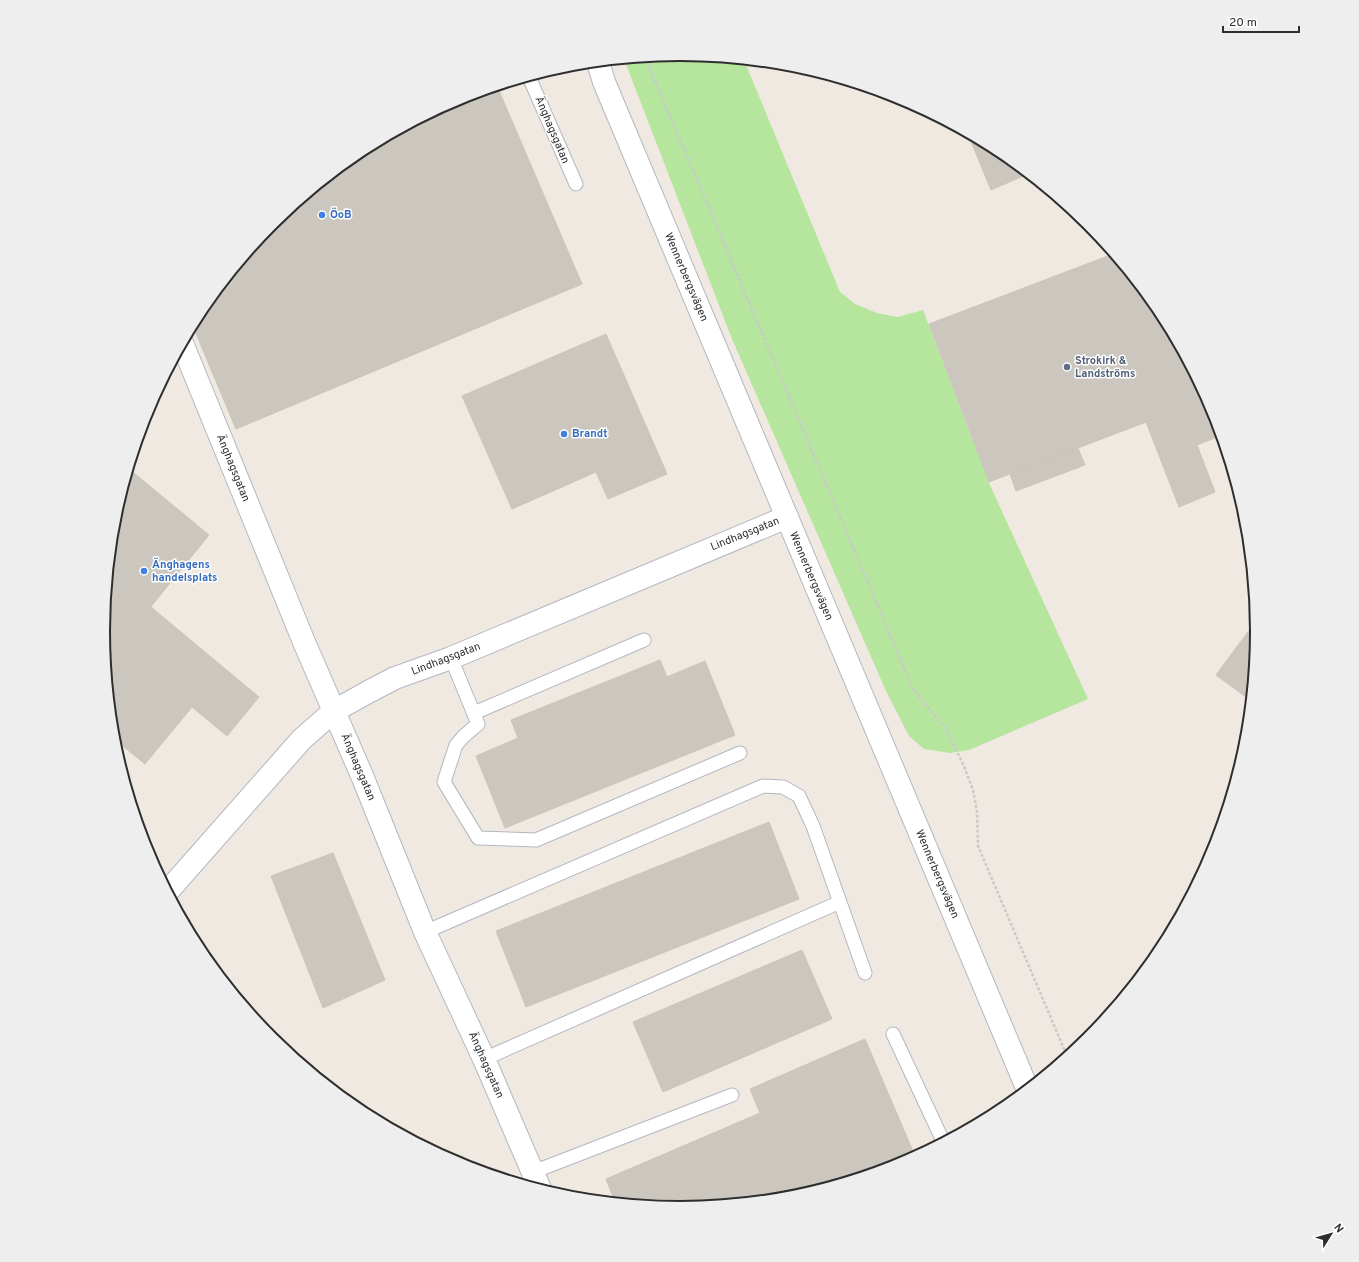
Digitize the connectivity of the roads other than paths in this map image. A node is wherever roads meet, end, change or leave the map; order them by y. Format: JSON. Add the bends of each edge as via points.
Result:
{"nodes":[{"id":1,"x":599,"y":67,"type":"edge"},
{"id":2,"x":531,"y":80,"type":"edge"},
{"id":3,"x":576,"y":184,"type":"dead end"},
{"id":4,"x":184,"y":349,"type":"edge"},
{"id":5,"x":787,"y":517,"type":"junction"},
{"id":6,"x":644,"y":640,"type":"dead end"},
{"id":7,"x":451,"y":658,"type":"junction"},
{"id":8,"x":334,"y":712,"type":"junction"},
{"id":9,"x":474,"y":713,"type":"junction"},
{"id":10,"x":740,"y":753,"type":"dead end"},
{"id":11,"x":171,"y":888,"type":"edge"},
{"id":12,"x":840,"y":902,"type":"junction"},
{"id":13,"x":425,"y":932,"type":"junction"},
{"id":14,"x":865,"y":973,"type":"dead end"},
{"id":15,"x":893,"y":1034,"type":"dead end"},
{"id":16,"x":484,"y":1059,"type":"junction"},
{"id":17,"x":1025,"y":1084,"type":"edge"},
{"id":18,"x":732,"y":1095,"type":"dead end"},
{"id":19,"x":941,"y":1137,"type":"edge"},
{"id":20,"x":536,"y":1180,"type":"edge"}],
"edges":[{"from":1,"to":5,"type":"street","name":"Wennerbergsvägen"},
{"from":2,"to":3,"type":"lane","name":"Änghagsgatan"},
{"from":4,"to":8,"type":"street","name":"Änghagsgatan"},
{"from":5,"to":7,"type":"street","name":"Lindhagsgatan"},
{"from":5,"to":17,"type":"street","name":"Wennerbergsvägen"},
{"from":6,"to":9,"type":"lane"},
{"from":7,"to":8,"type":"street","name":"Lindhagsgatan","via":[[396,678]]},
{"from":7,"to":9,"type":"lane"},
{"from":8,"to":11,"type":"street","name":"Lindhagsgatan","via":[[302,739]]},
{"from":8,"to":13,"type":"street","name":"Änghagsgatan"},
{"from":9,"to":10,"type":"lane","via":[[478,724],[456,745],[444,782],[478,838],[536,840]]},
{"from":12,"to":13,"type":"lane","via":[[813,826],[799,796],[783,787],[763,786]]},
{"from":12,"to":14,"type":"lane"},
{"from":12,"to":16,"type":"lane"},
{"from":13,"to":16,"type":"street","name":"Änghagsgatan"},
{"from":15,"to":19,"type":"lane"},
{"from":16,"to":20,"type":"street","name":"Änghagsgatan"},
{"from":18,"to":20,"type":"lane"}]}
